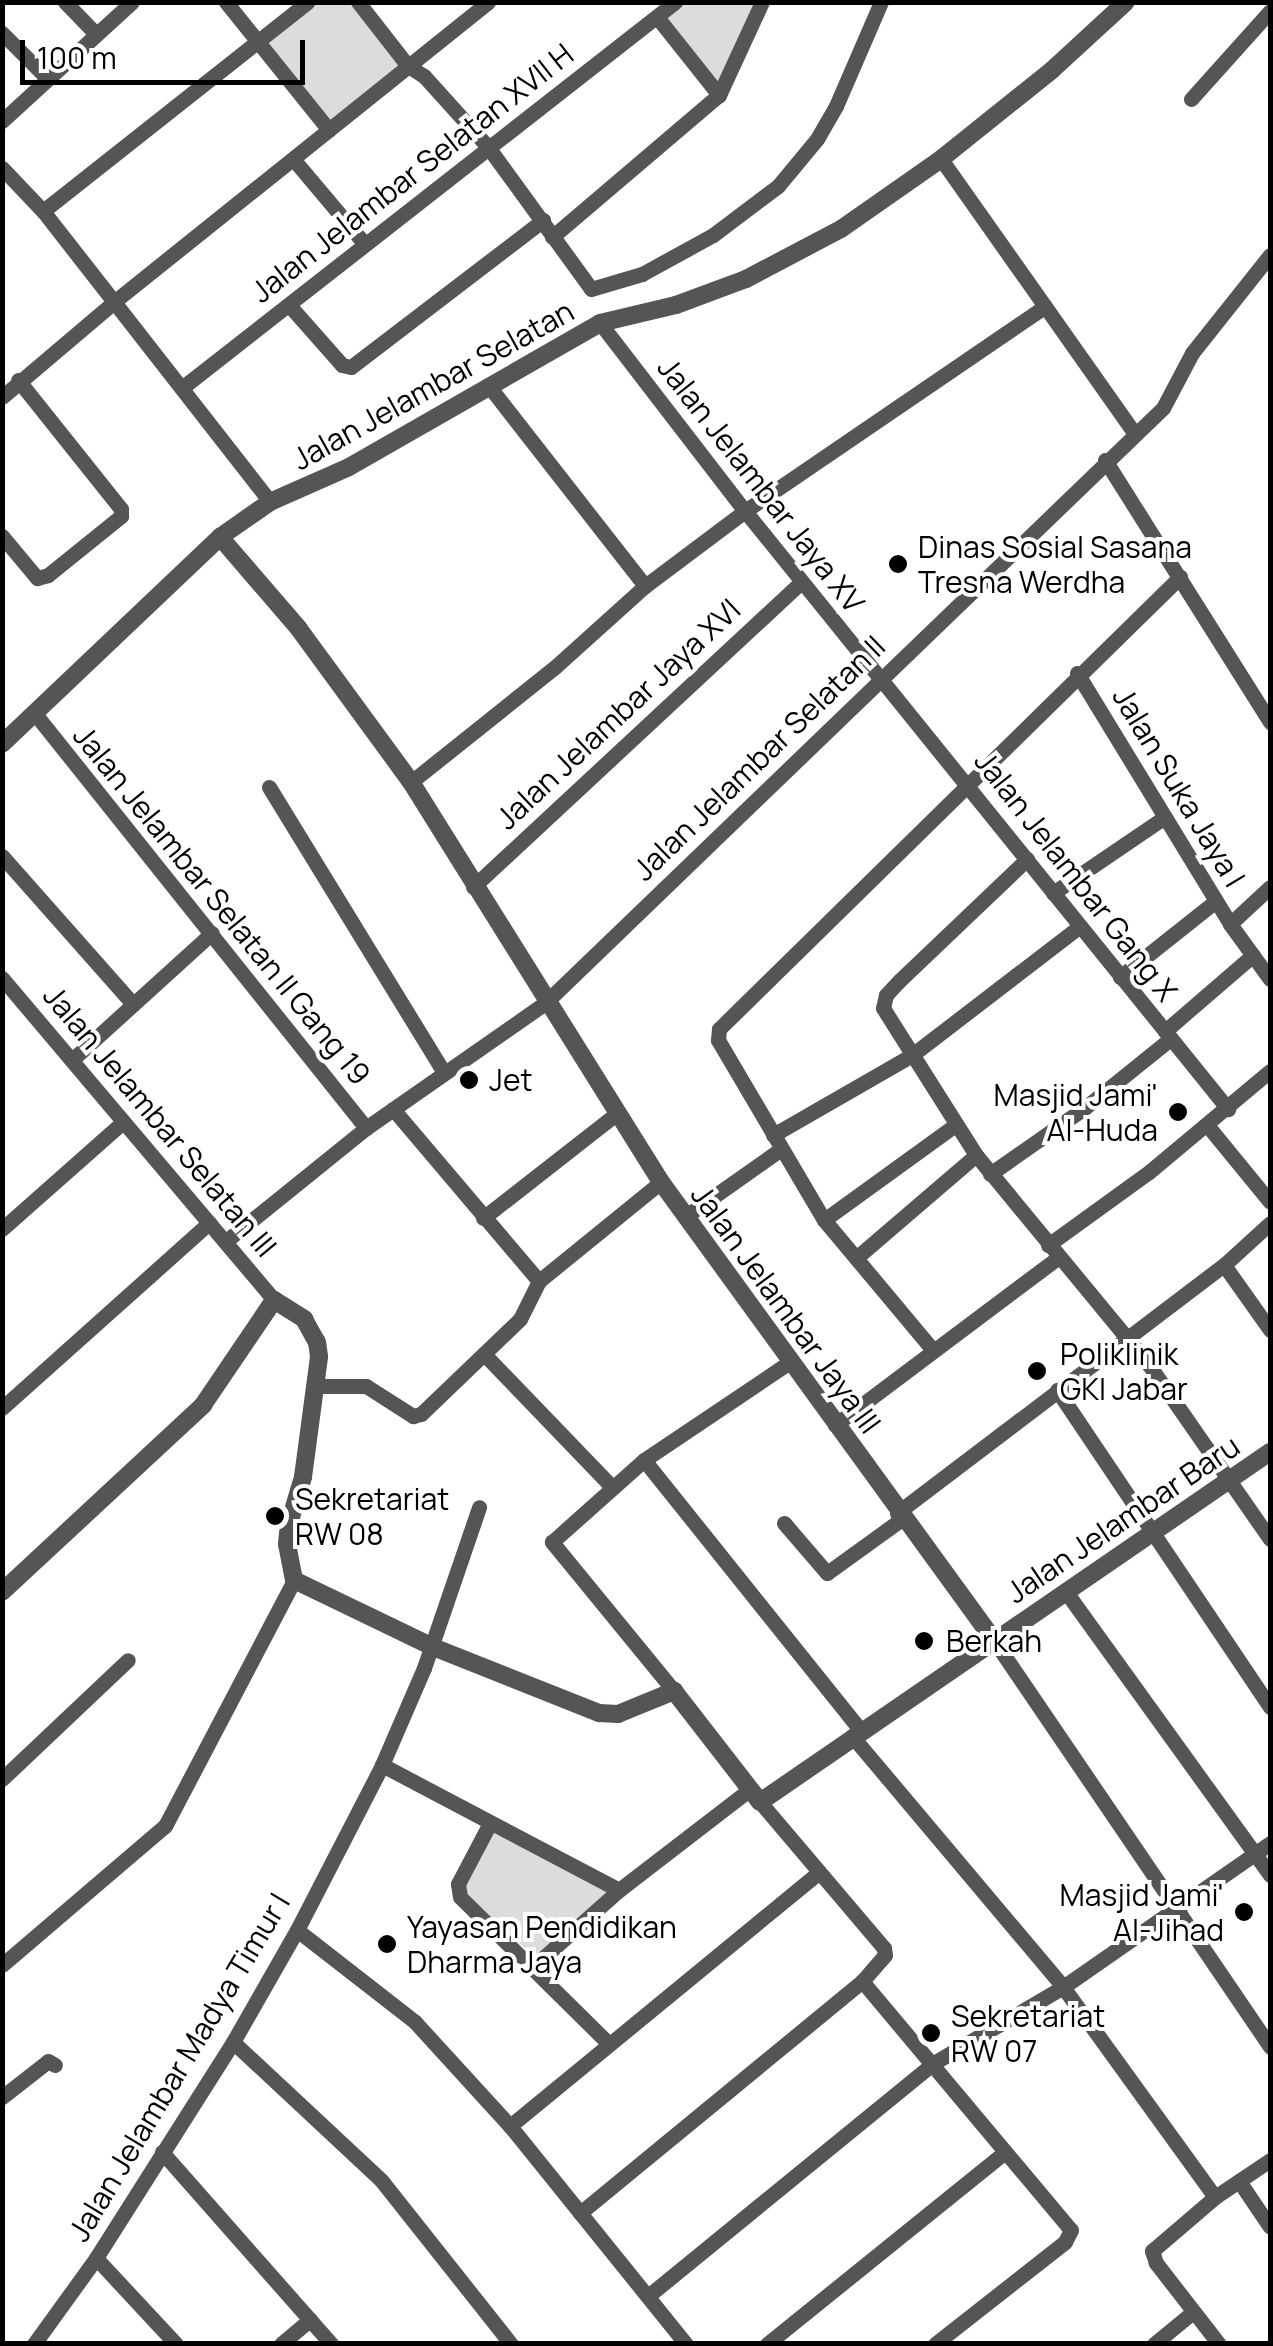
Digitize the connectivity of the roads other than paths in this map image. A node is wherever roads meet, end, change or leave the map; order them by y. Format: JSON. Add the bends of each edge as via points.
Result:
{"nodes":[{"id":1,"x":66,"y":2,"type":"edge"},
{"id":2,"x":132,"y":2,"type":"edge"},
{"id":3,"x":226,"y":2,"type":"edge"},
{"id":4,"x":308,"y":2,"type":"edge"},
{"id":5,"x":358,"y":2,"type":"edge"},
{"id":6,"x":488,"y":2,"type":"edge"},
{"id":7,"x":675,"y":2,"type":"edge"},
{"id":8,"x":762,"y":2,"type":"edge"},
{"id":9,"x":881,"y":2,"type":"edge"},
{"id":10,"x":1126,"y":2,"type":"edge"},
{"id":11,"x":1270,"y":12,"type":"edge"},
{"id":12,"x":657,"y":17,"type":"junction"},
{"id":13,"x":93,"y":31,"type":"junction"},
{"id":14,"x":2,"y":32,"type":"edge"},
{"id":15,"x":255,"y":42,"type":"junction"},
{"id":16,"x":408,"y":66,"type":"junction"},
{"id":17,"x":46,"y":78,"type":"junction"},
{"id":18,"x":718,"y":95,"type":"junction"},
{"id":19,"x":1190,"y":98,"type":"dead end"},
{"id":20,"x":2,"y":121,"type":"edge"},
{"id":21,"x":329,"y":130,"type":"junction"},
{"id":22,"x":488,"y":147,"type":"junction"},
{"id":23,"x":941,"y":159,"type":"junction"},
{"id":24,"x":294,"y":160,"type":"junction"},
{"id":25,"x":2,"y":168,"type":"edge"},
{"id":26,"x":43,"y":211,"type":"junction"},
{"id":27,"x":543,"y":220,"type":"junction"},
{"id":28,"x":552,"y":237,"type":"junction"},
{"id":29,"x":364,"y":243,"type":"junction"},
{"id":30,"x":1270,"y":254,"type":"edge"},
{"id":31,"x":114,"y":301,"type":"junction"},
{"id":32,"x":288,"y":304,"type":"junction"},
{"id":33,"x":1045,"y":306,"type":"junction"},
{"id":34,"x":600,"y":323,"type":"junction"},
{"id":35,"x":18,"y":380,"type":"junction"},
{"id":36,"x":488,"y":385,"type":"junction"},
{"id":37,"x":182,"y":387,"type":"junction"},
{"id":38,"x":2,"y":397,"type":"edge"},
{"id":39,"x":1134,"y":433,"type":"junction"},
{"id":40,"x":1105,"y":460,"type":"junction"},
{"id":41,"x":270,"y":502,"type":"junction"},
{"id":42,"x":745,"y":512,"type":"junction"},
{"id":43,"x":2,"y":536,"type":"edge"},
{"id":44,"x":220,"y":538,"type":"junction"},
{"id":45,"x":1180,"y":577,"type":"junction"},
{"id":46,"x":801,"y":582,"type":"junction"},
{"id":47,"x":646,"y":586,"type":"junction"},
{"id":48,"x":1077,"y":673,"type":"junction"},
{"id":49,"x":881,"y":679,"type":"junction"},
{"id":50,"x":36,"y":716,"type":"junction"},
{"id":51,"x":1270,"y":722,"type":"edge"},
{"id":52,"x":2,"y":744,"type":"edge"},
{"id":53,"x":411,"y":782,"type":"junction"},
{"id":54,"x":967,"y":782,"type":"junction"},
{"id":55,"x":269,"y":787,"type":"dead end"},
{"id":56,"x":1165,"y":817,"type":"junction"},
{"id":57,"x":2,"y":856,"type":"edge"},
{"id":58,"x":1027,"y":859,"type":"junction"},
{"id":59,"x":473,"y":887,"type":"junction"},
{"id":60,"x":1270,"y":888,"type":"edge"},
{"id":61,"x":1053,"y":893,"type":"junction"},
{"id":62,"x":1216,"y":901,"type":"junction"},
{"id":63,"x":1230,"y":924,"type":"junction"},
{"id":64,"x":1079,"y":926,"type":"junction"},
{"id":65,"x":212,"y":933,"type":"junction"},
{"id":66,"x":1253,"y":955,"type":"junction"},
{"id":67,"x":1120,"y":977,"type":"junction"},
{"id":68,"x":2,"y":978,"type":"edge"},
{"id":69,"x":1270,"y":979,"type":"edge"},
{"id":70,"x":132,"y":1003,"type":"junction"},
{"id":71,"x":546,"y":1003,"type":"junction"},
{"id":72,"x":1168,"y":1035,"type":"junction"},
{"id":73,"x":912,"y":1055,"type":"junction"},
{"id":74,"x":74,"y":1058,"type":"junction"},
{"id":75,"x":1270,"y":1072,"type":"edge"},
{"id":76,"x":444,"y":1073,"type":"junction"},
{"id":77,"x":1228,"y":1109,"type":"junction"},
{"id":78,"x":392,"y":1110,"type":"junction"},
{"id":79,"x":615,"y":1115,"type":"junction"},
{"id":80,"x":123,"y":1122,"type":"junction"},
{"id":81,"x":955,"y":1125,"type":"junction"},
{"id":82,"x":1207,"y":1125,"type":"junction"},
{"id":83,"x":366,"y":1128,"type":"junction"},
{"id":84,"x":777,"y":1142,"type":"junction"},
{"id":85,"x":976,"y":1155,"type":"junction"},
{"id":86,"x":990,"y":1174,"type":"junction"},
{"id":87,"x":660,"y":1182,"type":"junction"},
{"id":88,"x":1270,"y":1202,"type":"edge"},
{"id":89,"x":686,"y":1216,"type":"junction"},
{"id":90,"x":482,"y":1218,"type":"junction"},
{"id":91,"x":824,"y":1220,"type":"junction"},
{"id":92,"x":209,"y":1223,"type":"junction"},
{"id":93,"x":1270,"y":1224,"type":"edge"},
{"id":94,"x":2,"y":1229,"type":"edge"},
{"id":95,"x":226,"y":1241,"type":"junction"},
{"id":96,"x":1054,"y":1251,"type":"junction"},
{"id":97,"x":856,"y":1258,"type":"junction"},
{"id":98,"x":1224,"y":1265,"type":"junction"},
{"id":99,"x":539,"y":1281,"type":"junction"},
{"id":100,"x":274,"y":1300,"type":"junction"},
{"id":101,"x":1270,"y":1330,"type":"edge"},
{"id":102,"x":1127,"y":1338,"type":"junction"},
{"id":103,"x":932,"y":1349,"type":"junction"},
{"id":104,"x":484,"y":1354,"type":"junction"},
{"id":105,"x":790,"y":1362,"type":"junction"},
{"id":106,"x":316,"y":1386,"type":"junction"},
{"id":107,"x":1056,"y":1390,"type":"junction"},
{"id":108,"x":2,"y":1408,"type":"edge"},
{"id":109,"x":835,"y":1425,"type":"junction"},
{"id":110,"x":1270,"y":1452,"type":"edge"},
{"id":111,"x":644,"y":1460,"type":"junction"},
{"id":112,"x":1229,"y":1479,"type":"junction"},
{"id":113,"x":612,"y":1487,"type":"junction"},
{"id":114,"x":479,"y":1507,"type":"dead end"},
{"id":115,"x":899,"y":1516,"type":"junction"},
{"id":116,"x":784,"y":1524,"type":"dead end"},
{"id":117,"x":1150,"y":1533,"type":"junction"},
{"id":118,"x":1270,"y":1539,"type":"edge"},
{"id":119,"x":294,"y":1580,"type":"junction"},
{"id":120,"x":2,"y":1592,"type":"edge"},
{"id":121,"x":1066,"y":1592,"type":"junction"},
{"id":122,"x":993,"y":1639,"type":"junction"},
{"id":123,"x":433,"y":1647,"type":"junction"},
{"id":124,"x":128,"y":1660,"type":"dead end"},
{"id":125,"x":674,"y":1691,"type":"junction"},
{"id":126,"x":1270,"y":1707,"type":"edge"},
{"id":127,"x":856,"y":1733,"type":"junction"},
{"id":128,"x":382,"y":1765,"type":"junction"},
{"id":129,"x":2,"y":1779,"type":"edge"},
{"id":130,"x":755,"y":1795,"type":"junction"},
{"id":131,"x":490,"y":1822,"type":"junction"},
{"id":132,"x":1270,"y":1843,"type":"edge"},
{"id":133,"x":1256,"y":1854,"type":"junction"},
{"id":134,"x":819,"y":1872,"type":"junction"},
{"id":135,"x":1270,"y":1875,"type":"edge"},
{"id":136,"x":618,"y":1890,"type":"junction"},
{"id":137,"x":1178,"y":1910,"type":"junction"},
{"id":138,"x":297,"y":1930,"type":"junction"},
{"id":139,"x":2,"y":1966,"type":"edge"},
{"id":140,"x":534,"y":1966,"type":"junction"},
{"id":141,"x":862,"y":1980,"type":"junction"},
{"id":142,"x":1062,"y":1987,"type":"junction"},
{"id":143,"x":233,"y":2042,"type":"junction"},
{"id":144,"x":608,"y":2043,"type":"junction"},
{"id":145,"x":1270,"y":2047,"type":"edge"},
{"id":146,"x":932,"y":2064,"type":"junction"},
{"id":147,"x":54,"y":2065,"type":"dead end"},
{"id":148,"x":2,"y":2097,"type":"edge"},
{"id":149,"x":510,"y":2126,"type":"junction"},
{"id":150,"x":162,"y":2152,"type":"junction"},
{"id":151,"x":1005,"y":2152,"type":"junction"},
{"id":152,"x":1270,"y":2160,"type":"edge"},
{"id":153,"x":1239,"y":2181,"type":"junction"},
{"id":154,"x":1214,"y":2197,"type":"junction"},
{"id":155,"x":580,"y":2213,"type":"junction"},
{"id":156,"x":1270,"y":2228,"type":"edge"},
{"id":157,"x":96,"y":2258,"type":"junction"},
{"id":158,"x":648,"y":2296,"type":"junction"},
{"id":159,"x":1193,"y":2312,"type":"junction"},
{"id":160,"x":310,"y":2320,"type":"junction"},
{"id":161,"x":1211,"y":2341,"type":"edge"},
{"id":162,"x":34,"y":2344,"type":"edge"},
{"id":163,"x":176,"y":2344,"type":"edge"},
{"id":164,"x":281,"y":2344,"type":"edge"},
{"id":165,"x":331,"y":2344,"type":"edge"},
{"id":166,"x":512,"y":2344,"type":"edge"},
{"id":167,"x":686,"y":2344,"type":"edge"},
{"id":168,"x":767,"y":2344,"type":"edge"},
{"id":169,"x":936,"y":2344,"type":"edge"},
{"id":170,"x":1154,"y":2344,"type":"edge"}],
"edges":[{"from":1,"to":13,"type":"street"},
{"from":2,"to":13,"type":"street"},
{"from":3,"to":15,"type":"street"},
{"from":4,"to":15,"type":"street"},
{"from":5,"to":16,"type":"street"},
{"from":6,"to":16,"type":"street"},
{"from":7,"to":12,"type":"street","name":"Jalan Jelambar Selatan XVII H"},
{"from":8,"to":18,"type":"street"},
{"from":9,"to":28,"type":"street","via":[[817,140],[778,186],[713,235],[642,274],[592,289]]},
{"from":10,"to":23,"type":"street","name":"Jalan Jelambar Selatan"},
{"from":11,"to":19,"type":"street"},
{"from":12,"to":18,"type":"street"},
{"from":12,"to":22,"type":"street","name":"Jalan Jelambar Selatan XVII H"},
{"from":13,"to":17,"type":"street"},
{"from":14,"to":17,"type":"street"},
{"from":15,"to":21,"type":"street"},
{"from":15,"to":26,"type":"street"},
{"from":16,"to":21,"type":"street"},
{"from":16,"to":22,"type":"street"},
{"from":17,"to":20,"type":"street"},
{"from":18,"to":28,"type":"street"},
{"from":21,"to":24,"type":"street"},
{"from":22,"to":27,"type":"street"},
{"from":22,"to":29,"type":"street","name":"Jalan Jelambar Selatan XVII H"},
{"from":23,"to":33,"type":"street"},
{"from":23,"to":34,"type":"street","name":"Jalan Jelambar Selatan","via":[[841,229],[746,279],[676,306]]},
{"from":24,"to":29,"type":"street"},
{"from":24,"to":31,"type":"street"},
{"from":25,"to":26,"type":"street"},
{"from":26,"to":31,"type":"street"},
{"from":27,"to":28,"type":"street"},
{"from":27,"to":32,"type":"street","via":[[351,367]]},
{"from":29,"to":32,"type":"street","name":"Jalan Jelambar Selatan XVII H"},
{"from":30,"to":39,"type":"street","name":"Jalan Jelambar Selatan II","via":[[1192,353],[1168,403]]},
{"from":31,"to":35,"type":"street"},
{"from":31,"to":37,"type":"street"},
{"from":32,"to":37,"type":"street","name":"Jalan Jelambar Selatan XVII H"},
{"from":33,"to":39,"type":"street"},
{"from":33,"to":42,"type":"street"},
{"from":34,"to":36,"type":"street","name":"Jalan Jelambar Selatan"},
{"from":34,"to":42,"type":"street","name":"Jalan Jelambar Jaya XV"},
{"from":35,"to":38,"type":"street"},
{"from":35,"to":43,"type":"street","via":[[121,516],[37,578]]},
{"from":36,"to":41,"type":"street","name":"Jalan Jelambar Selatan","via":[[348,467]]},
{"from":36,"to":47,"type":"street"},
{"from":37,"to":41,"type":"street"},
{"from":39,"to":40,"type":"street","name":"Jalan Jelambar Selatan II"},
{"from":40,"to":45,"type":"street"},
{"from":40,"to":49,"type":"street","name":"Jalan Jelambar Selatan II"},
{"from":41,"to":44,"type":"street","name":"Jalan Jelambar Selatan"},
{"from":42,"to":46,"type":"street","name":"Jalan Jelambar Jaya XV"},
{"from":42,"to":47,"type":"street"},
{"from":44,"to":50,"type":"street","name":"Jalan Jelambar Selatan"},
{"from":44,"to":53,"type":"street","name":"Jalan Jelambar Jaya III","via":[[300,629]]},
{"from":45,"to":48,"type":"street"},
{"from":45,"to":51,"type":"street"},
{"from":46,"to":49,"type":"street","name":"Jalan Jelambar Jaya XV"},
{"from":46,"to":59,"type":"street","name":"Jalan Jelambar Jaya XVI"},
{"from":47,"to":53,"type":"street"},
{"from":48,"to":54,"type":"street"},
{"from":48,"to":56,"type":"street","name":"Jalan Suka Jaya I"},
{"from":49,"to":54,"type":"street","name":"Jalan Jelambar Gang X"},
{"from":49,"to":71,"type":"street","name":"Jalan Jelambar Selatan II"},
{"from":50,"to":52,"type":"street","name":"Jalan Jelambar Selatan"},
{"from":50,"to":65,"type":"street","name":"Jalan Jelambar Selatan II Gang 19"},
{"from":53,"to":59,"type":"street","name":"Jalan Jelambar Jaya III"},
{"from":54,"to":58,"type":"street","name":"Jalan Jelambar Gang X"},
{"from":54,"to":84,"type":"street","via":[[719,1029],[718,1040]]},
{"from":55,"to":76,"type":"street"},
{"from":56,"to":61,"type":"street"},
{"from":56,"to":62,"type":"street","name":"Jalan Suka Jaya I"},
{"from":57,"to":70,"type":"street"},
{"from":58,"to":61,"type":"street","name":"Jalan Jelambar Gang X"},
{"from":58,"to":73,"type":"street","via":[[886,994],[884,1008]]},
{"from":59,"to":71,"type":"street","name":"Jalan Jelambar Jaya III"},
{"from":60,"to":63,"type":"street"},
{"from":61,"to":64,"type":"street","name":"Jalan Jelambar Gang X"},
{"from":62,"to":63,"type":"street","name":"Jalan Suka Jaya I"},
{"from":62,"to":67,"type":"street"},
{"from":63,"to":66,"type":"street","name":"Jalan Suka Jaya I"},
{"from":64,"to":67,"type":"street","name":"Jalan Jelambar Gang X"},
{"from":64,"to":73,"type":"street"},
{"from":65,"to":70,"type":"street"},
{"from":65,"to":83,"type":"street","name":"Jalan Jelambar Selatan II Gang 19"},
{"from":66,"to":69,"type":"street","name":"Jalan Suka Jaya I"},
{"from":66,"to":72,"type":"street"},
{"from":67,"to":72,"type":"street","name":"Jalan Jelambar Gang X"},
{"from":68,"to":74,"type":"street","name":"Jalan Jelambar Selatan III"},
{"from":70,"to":74,"type":"street"},
{"from":71,"to":76,"type":"street","name":"Jalan Jelambar Selatan II"},
{"from":71,"to":79,"type":"street","name":"Jalan Jelambar Jaya III"},
{"from":72,"to":77,"type":"street","name":"Jalan Jelambar Gang X"},
{"from":72,"to":86,"type":"street","via":[[1087,1106]]},
{"from":73,"to":81,"type":"street"},
{"from":73,"to":84,"type":"street"},
{"from":74,"to":80,"type":"street","name":"Jalan Jelambar Selatan III"},
{"from":75,"to":77,"type":"street"},
{"from":76,"to":78,"type":"street","name":"Jalan Jelambar Selatan II"},
{"from":77,"to":82,"type":"street"},
{"from":78,"to":83,"type":"street","name":"Jalan Jelambar Selatan II"},
{"from":78,"to":90,"type":"street"},
{"from":79,"to":87,"type":"street","name":"Jalan Jelambar Jaya III"},
{"from":79,"to":90,"type":"street"},
{"from":80,"to":92,"type":"street","name":"Jalan Jelambar Selatan III"},
{"from":80,"to":94,"type":"street"},
{"from":81,"to":85,"type":"street"},
{"from":81,"to":91,"type":"street"},
{"from":82,"to":88,"type":"street"},
{"from":82,"to":96,"type":"street"},
{"from":83,"to":95,"type":"street","name":"Jalan Jelambar Selatan II"},
{"from":84,"to":89,"type":"street"},
{"from":84,"to":91,"type":"street"},
{"from":85,"to":86,"type":"street"},
{"from":85,"to":97,"type":"street"},
{"from":86,"to":96,"type":"street"},
{"from":87,"to":89,"type":"street","name":"Jalan Jelambar Jaya III"},
{"from":87,"to":99,"type":"street"},
{"from":89,"to":105,"type":"street","name":"Jalan Jelambar Jaya III"},
{"from":90,"to":99,"type":"street"},
{"from":91,"to":97,"type":"street"},
{"from":92,"to":95,"type":"street","name":"Jalan Jelambar Selatan III"},
{"from":92,"to":108,"type":"street"},
{"from":93,"to":98,"type":"street"},
{"from":95,"to":100,"type":"street","name":"Jalan Jelambar Selatan III"},
{"from":96,"to":102,"type":"street"},
{"from":96,"to":103,"type":"street"},
{"from":97,"to":103,"type":"street"},
{"from":98,"to":101,"type":"street"},
{"from":98,"to":102,"type":"street"},
{"from":99,"to":104,"type":"street","via":[[520,1319]]},
{"from":100,"to":106,"type":"street","via":[[304,1319],[317,1342]]},
{"from":100,"to":120,"type":"street","via":[[203,1406]]},
{"from":102,"to":107,"type":"street"},
{"from":102,"to":112,"type":"street"},
{"from":103,"to":109,"type":"street"},
{"from":104,"to":106,"type":"street","via":[[417,1416],[366,1386]]},
{"from":104,"to":113,"type":"street"},
{"from":105,"to":109,"type":"street","name":"Jalan Jelambar Jaya III"},
{"from":105,"to":111,"type":"street"},
{"from":106,"to":119,"type":"street","via":[[287,1544]]},
{"from":107,"to":115,"type":"street"},
{"from":107,"to":117,"type":"street"},
{"from":109,"to":115,"type":"street","name":"Jalan Jelambar Jaya III"},
{"from":110,"to":112,"type":"street","name":"Jalan Jelambar Baru"},
{"from":111,"to":113,"type":"street"},
{"from":111,"to":127,"type":"street"},
{"from":112,"to":117,"type":"street","name":"Jalan Jelambar Baru"},
{"from":112,"to":118,"type":"street"},
{"from":113,"to":125,"type":"street","via":[[556,1535],[555,1550]]},
{"from":114,"to":123,"type":"street","name":"Jalan Jelambar Madya Timur I"},
{"from":115,"to":116,"type":"street","via":[[827,1573]]},
{"from":115,"to":122,"type":"street","name":"Jalan Jelambar Jaya III"},
{"from":117,"to":121,"type":"street","name":"Jalan Jelambar Baru"},
{"from":117,"to":126,"type":"street"},
{"from":119,"to":123,"type":"street"},
{"from":119,"to":139,"type":"street","via":[[166,1826]]},
{"from":121,"to":122,"type":"street","name":"Jalan Jelambar Baru"},
{"from":121,"to":133,"type":"street"},
{"from":122,"to":127,"type":"street","name":"Jalan Jelambar Baru"},
{"from":122,"to":137,"type":"street"},
{"from":123,"to":125,"type":"street","via":[[607,1716]]},
{"from":123,"to":128,"type":"street","name":"Jalan Jelambar Madya Timur I"},
{"from":124,"to":129,"type":"street"},
{"from":125,"to":130,"type":"street"},
{"from":127,"to":130,"type":"street","name":"Jalan Jelambar Baru"},
{"from":127,"to":142,"type":"street"},
{"from":128,"to":131,"type":"street"},
{"from":128,"to":138,"type":"street","name":"Jalan Jelambar Madya Timur I"},
{"from":130,"to":134,"type":"street"},
{"from":130,"to":136,"type":"street"},
{"from":131,"to":136,"type":"street"},
{"from":131,"to":140,"type":"street","via":[[458,1890],[462,1902]]},
{"from":132,"to":133,"type":"street"},
{"from":133,"to":135,"type":"street"},
{"from":133,"to":137,"type":"street"},
{"from":134,"to":141,"type":"street","via":[[885,1951]]},
{"from":134,"to":144,"type":"street"},
{"from":136,"to":140,"type":"street"},
{"from":137,"to":142,"type":"street"},
{"from":137,"to":145,"type":"street"},
{"from":138,"to":143,"type":"street","name":"Jalan Jelambar Madya Timur I"},
{"from":138,"to":149,"type":"street","via":[[416,2022]]},
{"from":140,"to":144,"type":"street"},
{"from":141,"to":146,"type":"street"},
{"from":141,"to":155,"type":"street"},
{"from":142,"to":146,"type":"street"},
{"from":142,"to":154,"type":"street"},
{"from":143,"to":150,"type":"street","name":"Jalan Jelambar Madya Timur I"},
{"from":143,"to":166,"type":"street","via":[[381,2180]]},
{"from":144,"to":149,"type":"street"},
{"from":146,"to":151,"type":"street"},
{"from":146,"to":158,"type":"street"},
{"from":147,"to":148,"type":"street","via":[[48,2061]]},
{"from":149,"to":155,"type":"street"},
{"from":150,"to":157,"type":"street","name":"Jalan Jelambar Madya Timur I"},
{"from":150,"to":160,"type":"street"},
{"from":151,"to":168,"type":"street"},
{"from":151,"to":169,"type":"street","via":[[1071,2230],[1065,2242]]},
{"from":152,"to":153,"type":"street"},
{"from":153,"to":154,"type":"street"},
{"from":153,"to":156,"type":"street"},
{"from":154,"to":159,"type":"street","via":[[1155,2246],[1152,2256]]},
{"from":155,"to":158,"type":"street"},
{"from":157,"to":162,"type":"street","name":"Jalan Jelambar Madya Timur I"},
{"from":157,"to":163,"type":"street"},
{"from":158,"to":167,"type":"street"},
{"from":159,"to":161,"type":"street"},
{"from":159,"to":170,"type":"street"},
{"from":160,"to":164,"type":"street"},
{"from":160,"to":165,"type":"street"}]}
